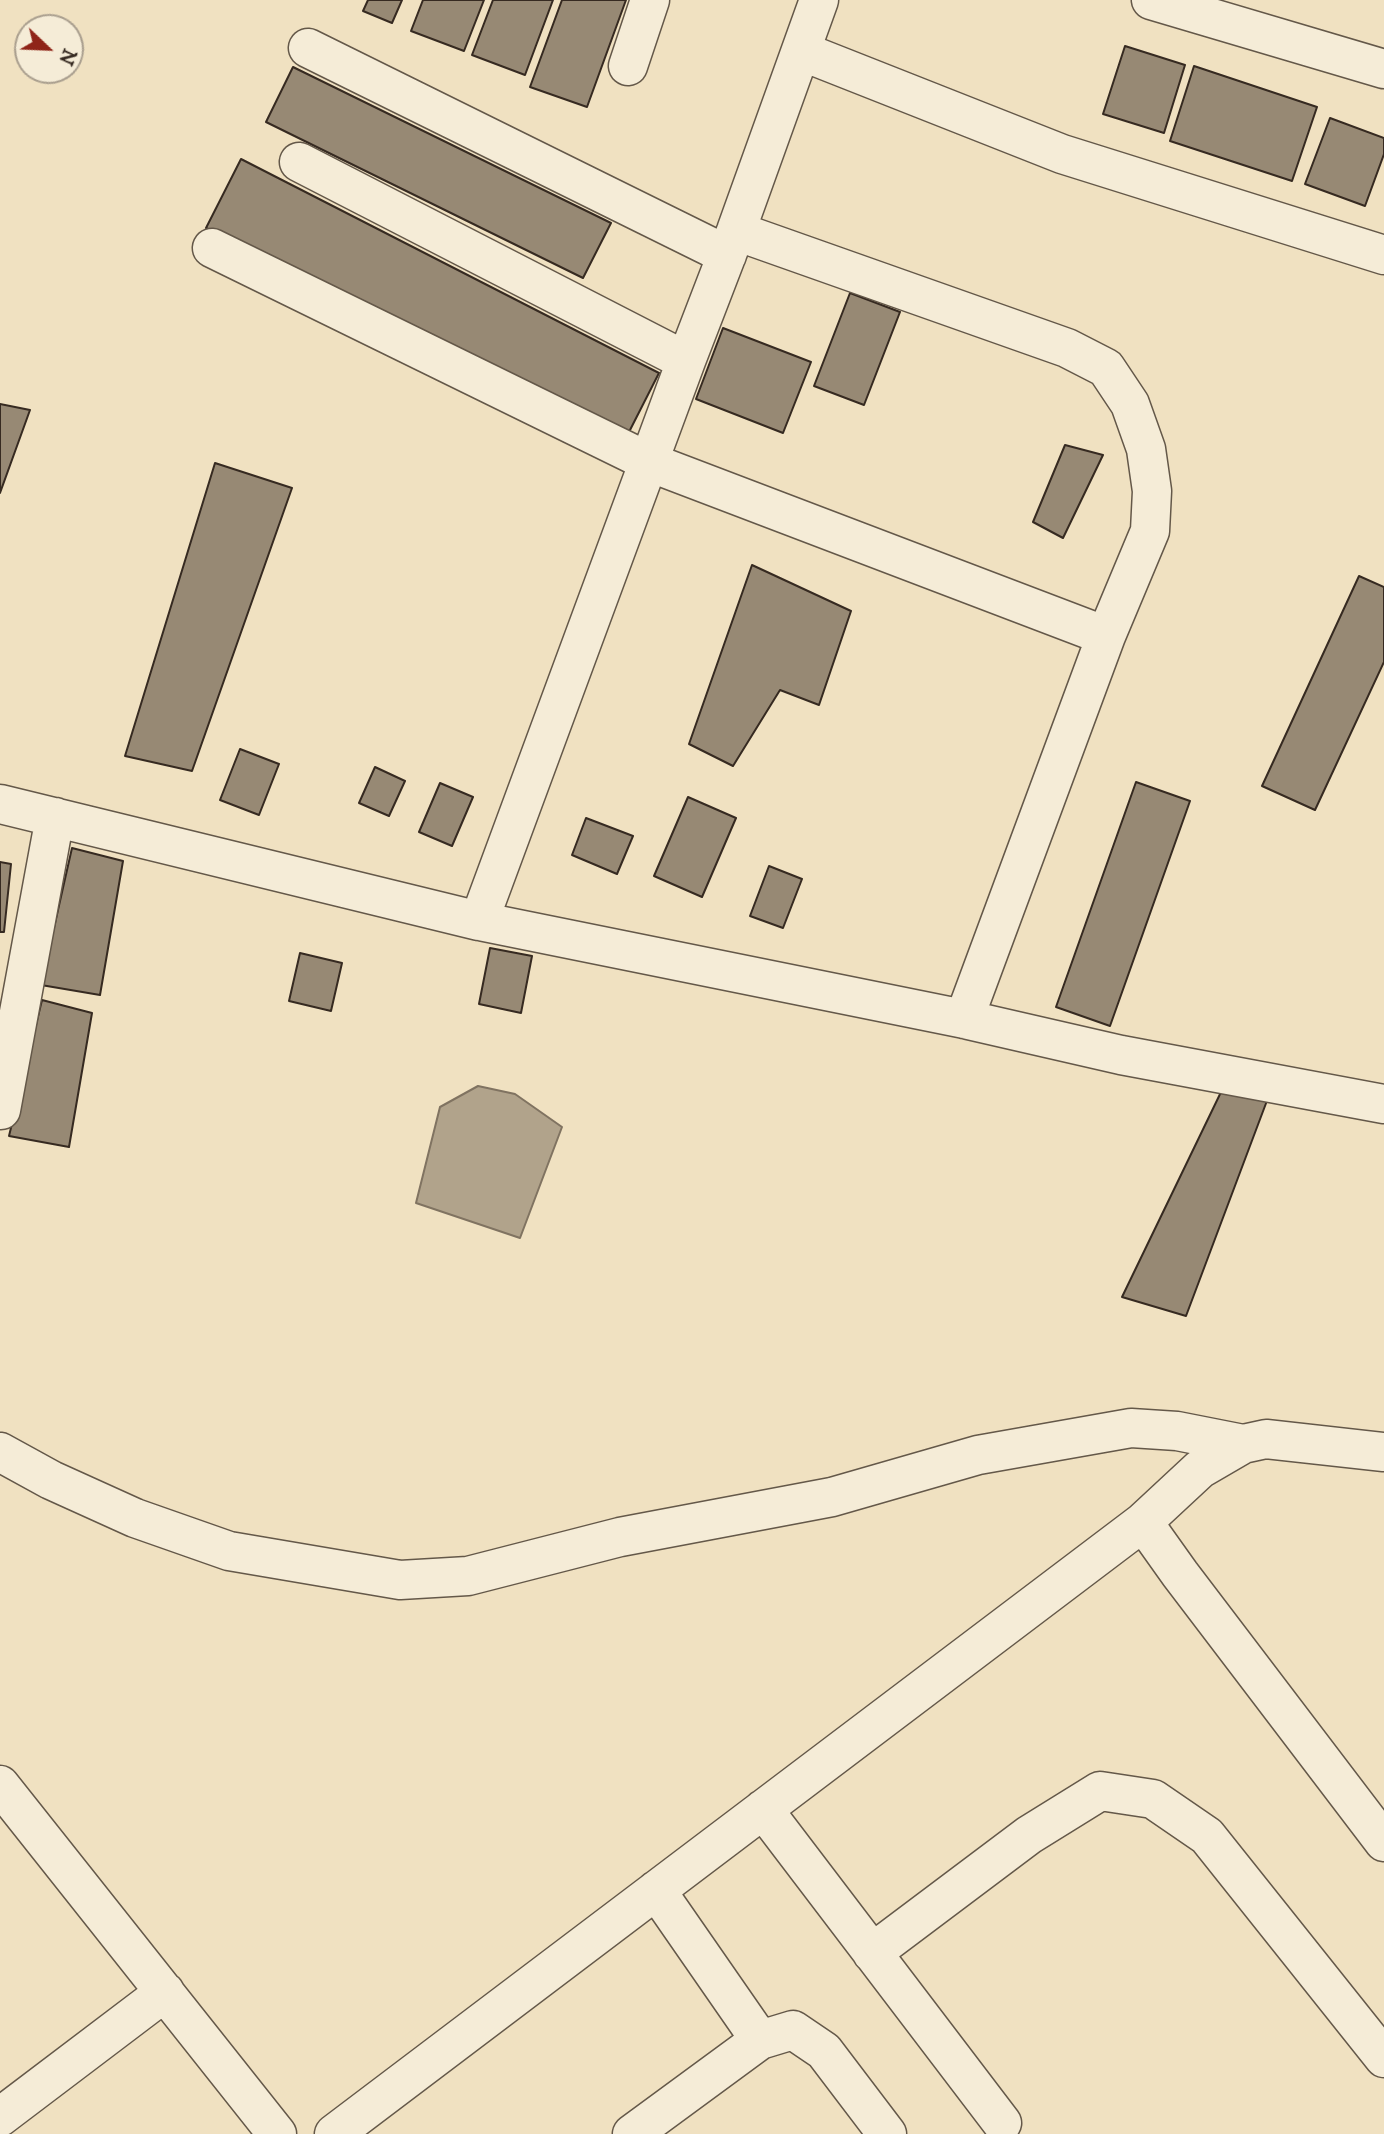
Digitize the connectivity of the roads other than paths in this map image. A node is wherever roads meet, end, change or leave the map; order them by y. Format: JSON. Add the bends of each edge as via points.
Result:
{"nodes":[{"id":1,"x":650,"y":0,"type":"edge"},
{"id":2,"x":819,"y":0,"type":"edge"},
{"id":3,"x":1151,"y":0,"type":"edge"},
{"id":4,"x":308,"y":48,"type":"dead end"},
{"id":5,"x":801,"y":51,"type":"junction"},
{"id":6,"x":628,"y":66,"type":"dead end"},
{"id":7,"x":1384,"y":69,"type":"edge"},
{"id":8,"x":299,"y":162,"type":"dead end"},
{"id":9,"x":732,"y":243,"type":"junction"},
{"id":10,"x":212,"y":248,"type":"dead end"},
{"id":11,"x":1384,"y":254,"type":"edge"},
{"id":12,"x":686,"y":361,"type":"junction"},
{"id":13,"x":649,"y":462,"type":"junction"},
{"id":14,"x":1106,"y":636,"type":"junction"},
{"id":15,"x":0,"y":804,"type":"edge"},
{"id":16,"x":55,"y":817,"type":"junction"},
{"id":17,"x":479,"y":921,"type":"junction"},
{"id":18,"x":964,"y":1019,"type":"junction"},
{"id":19,"x":1384,"y":1104,"type":"edge"},
{"id":20,"x":1,"y":1110,"type":"edge"},
{"id":21,"x":1243,"y":1444,"type":"junction"},
{"id":22,"x":0,"y":1452,"type":"edge"},
{"id":23,"x":1384,"y":1452,"type":"edge"},
{"id":24,"x":1143,"y":1522,"type":"junction"},
{"id":25,"x":0,"y":1785,"type":"edge"},
{"id":26,"x":763,"y":1809,"type":"junction"},
{"id":27,"x":1384,"y":1842,"type":"edge"},
{"id":28,"x":656,"y":1890,"type":"junction"},
{"id":29,"x":872,"y":1953,"type":"junction"},
{"id":30,"x":165,"y":1992,"type":"junction"},
{"id":31,"x":760,"y":2040,"type":"junction"},
{"id":32,"x":1384,"y":2058,"type":"edge"},
{"id":33,"x":0,"y":2117,"type":"edge"},
{"id":34,"x":1002,"y":2123,"type":"dead end"},
{"id":35,"x":277,"y":2134,"type":"edge"},
{"id":36,"x":334,"y":2134,"type":"edge"},
{"id":37,"x":632,"y":2134,"type":"edge"},
{"id":38,"x":887,"y":2134,"type":"edge"}],
"edges":[{"from":1,"to":6,"type":"street"},
{"from":2,"to":5,"type":"street"},
{"from":3,"to":7,"type":"street"},
{"from":4,"to":9,"type":"street"},
{"from":5,"to":9,"type":"street"},
{"from":5,"to":11,"type":"street","via":[[1062,153]]},
{"from":8,"to":12,"type":"street"},
{"from":9,"to":12,"type":"street"},
{"from":9,"to":14,"type":"street","via":[[1067,348],[1106,369],[1130,404],[1146,449],[1152,491],[1150,531]]},
{"from":10,"to":13,"type":"street"},
{"from":12,"to":13,"type":"street"},
{"from":13,"to":14,"type":"street"},
{"from":13,"to":17,"type":"street"},
{"from":14,"to":18,"type":"street"},
{"from":15,"to":16,"type":"street"},
{"from":16,"to":17,"type":"street"},
{"from":16,"to":20,"type":"street"},
{"from":17,"to":18,"type":"street"},
{"from":18,"to":19,"type":"street","via":[[1121,1055]]},
{"from":21,"to":22,"type":"street","via":[[1131,1428],[978,1455],[832,1497],[620,1537],[468,1576],[400,1580],[229,1551],[135,1518]]},
{"from":21,"to":23,"type":"street","via":[[1266,1439]]},
{"from":21,"to":24,"type":"street","via":[[1199,1469]]},
{"from":24,"to":26,"type":"street"},
{"from":24,"to":27,"type":"street"},
{"from":25,"to":30,"type":"street"},
{"from":26,"to":28,"type":"street"},
{"from":26,"to":29,"type":"street"},
{"from":28,"to":31,"type":"street"},
{"from":28,"to":36,"type":"street"},
{"from":29,"to":32,"type":"street","via":[[1029,1835],[1100,1791],[1153,1798],[1207,1836]]},
{"from":29,"to":34,"type":"street"},
{"from":30,"to":33,"type":"street"},
{"from":30,"to":35,"type":"street"},
{"from":31,"to":37,"type":"street"},
{"from":31,"to":38,"type":"street","via":[[793,2030],[824,2051]]}]}
